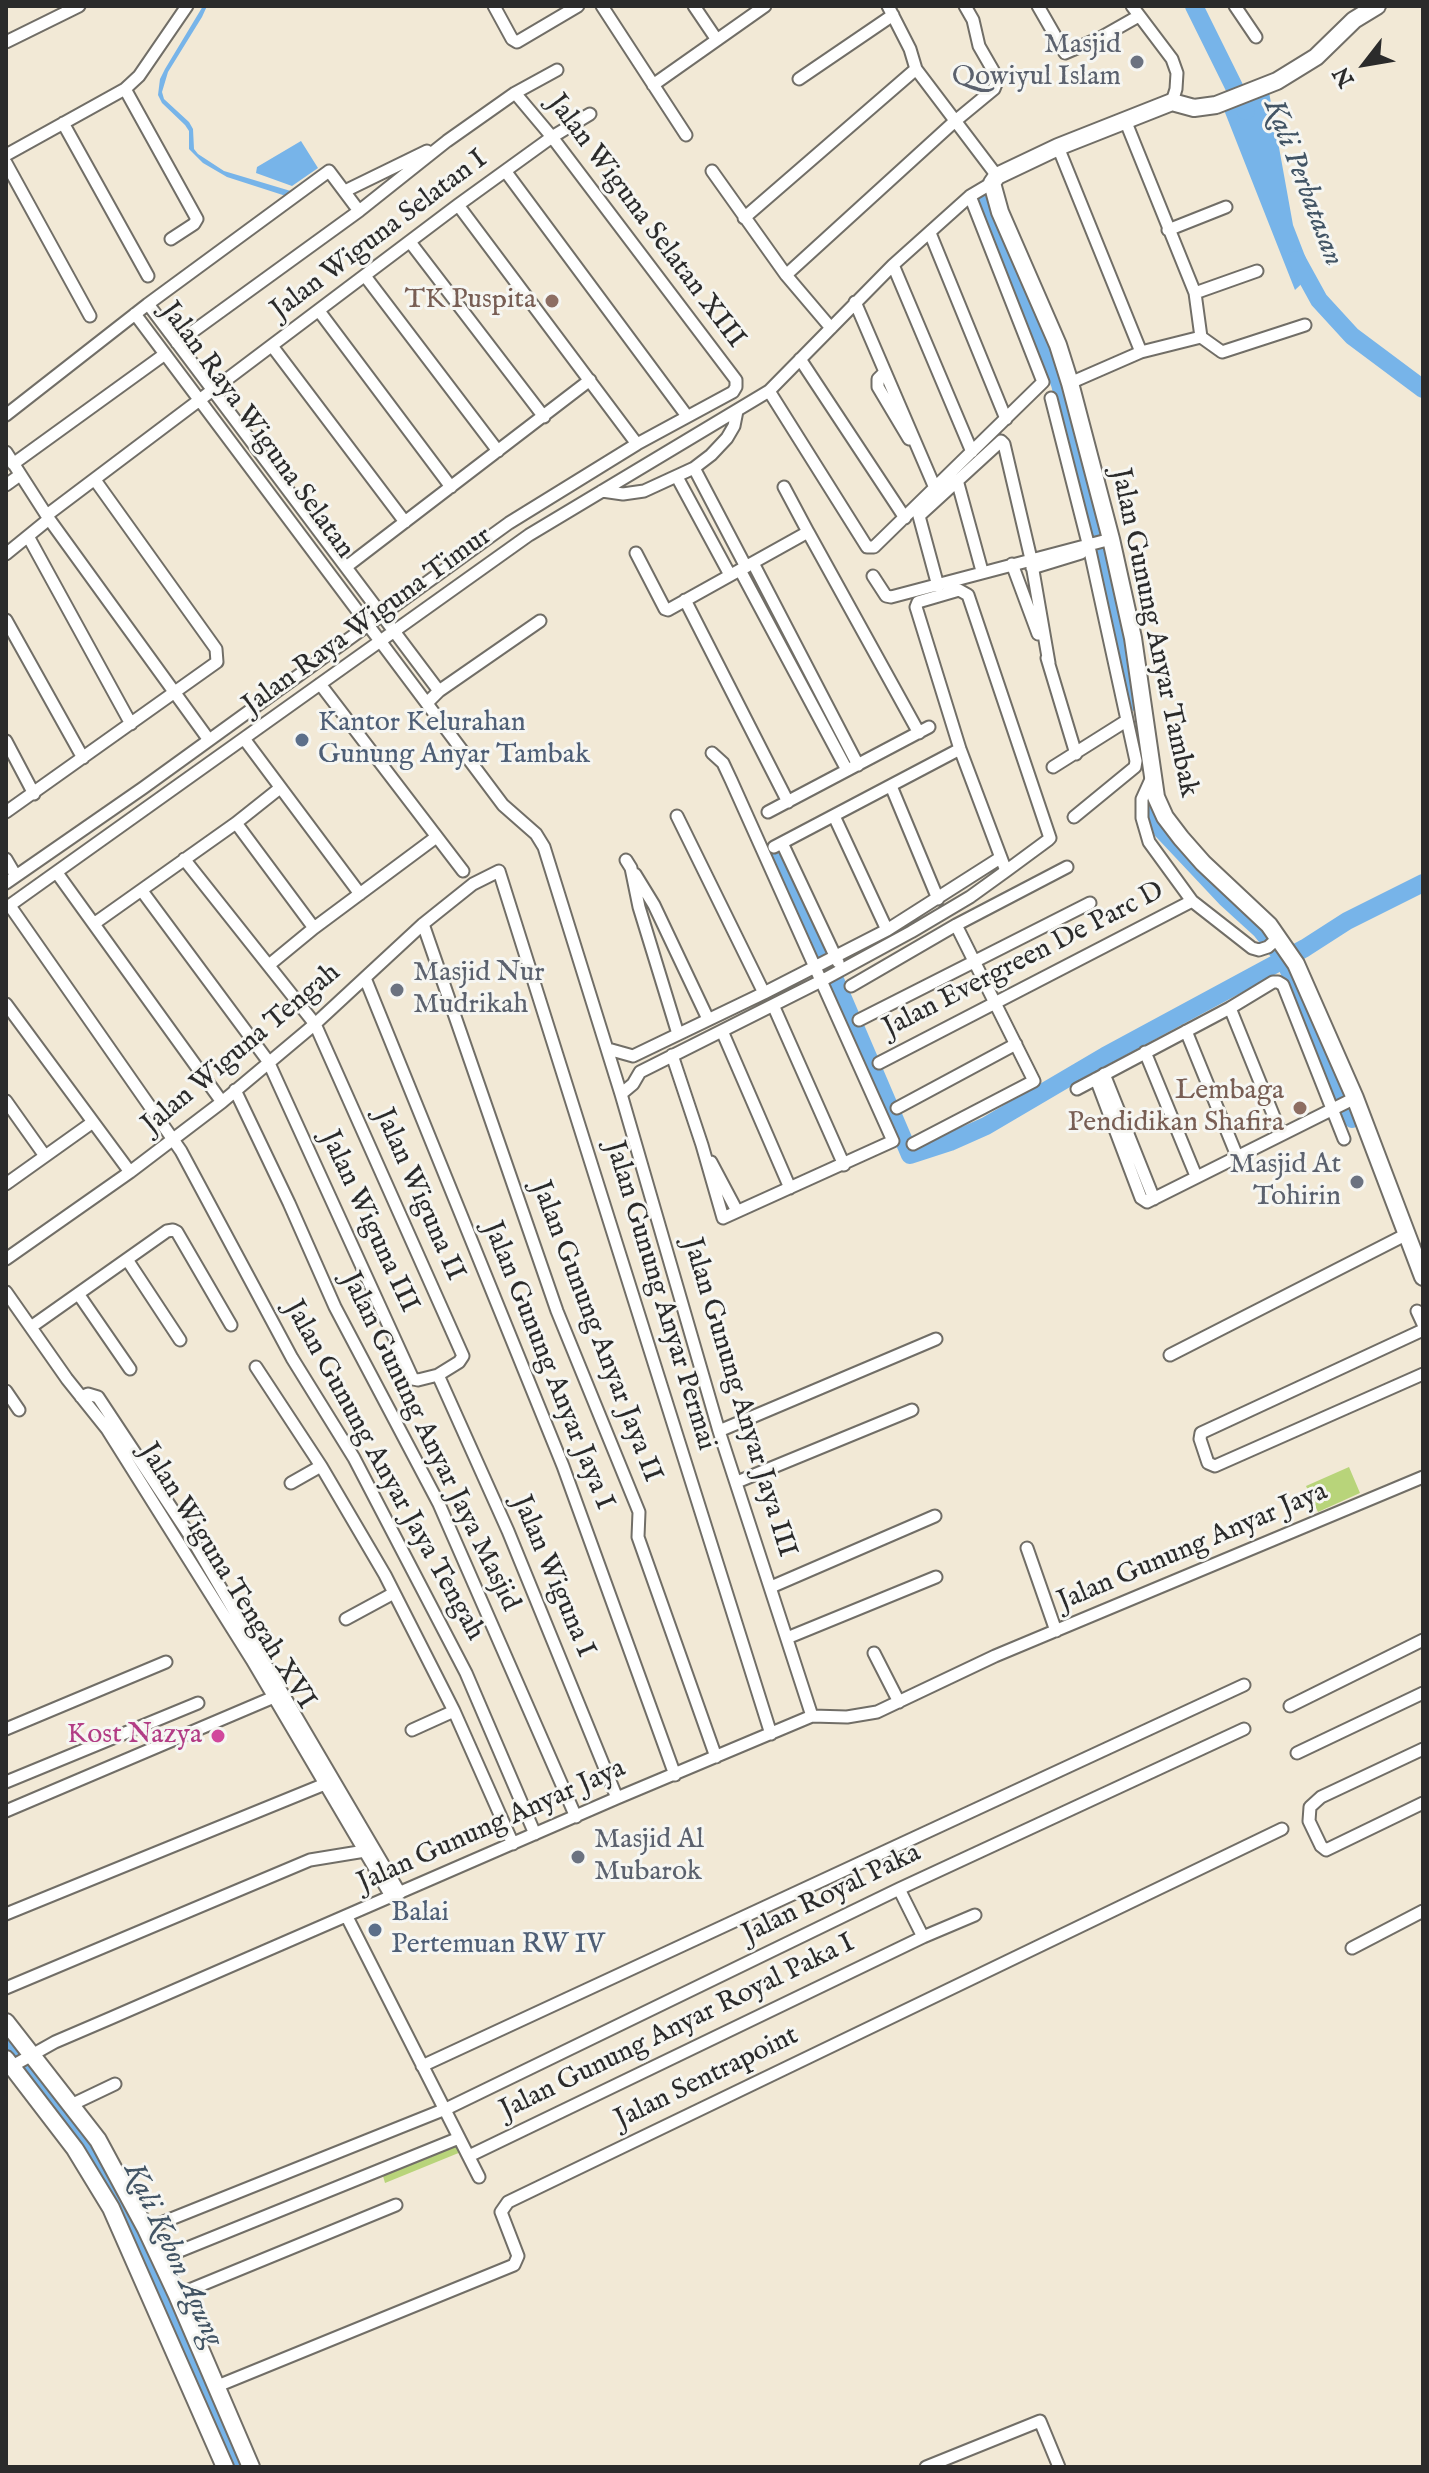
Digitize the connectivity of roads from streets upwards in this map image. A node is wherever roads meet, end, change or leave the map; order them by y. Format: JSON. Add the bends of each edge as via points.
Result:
{"nodes":[{"id":1,"x":79,"y":6,"type":"edge"},
{"id":2,"x":187,"y":6,"type":"edge"},
{"id":3,"x":494,"y":6,"type":"edge"},
{"id":4,"x":578,"y":6,"type":"edge"},
{"id":5,"x":602,"y":6,"type":"edge"},
{"id":6,"x":694,"y":6,"type":"edge"},
{"id":7,"x":765,"y":6,"type":"edge"},
{"id":8,"x":965,"y":6,"type":"edge"},
{"id":9,"x":1038,"y":6,"type":"edge"},
{"id":10,"x":1235,"y":6,"type":"edge"},
{"id":11,"x":1377,"y":6,"type":"edge"},
{"id":12,"x":890,"y":11,"type":"edge"},
{"id":13,"x":1134,"y":11,"type":"edge"},
{"id":14,"x":1256,"y":37,"type":"dead end"},
{"id":15,"x":717,"y":40,"type":"junction"},
{"id":16,"x":6,"y":42,"type":"edge"},
{"id":17,"x":916,"y":69,"type":"junction"},
{"id":18,"x":557,"y":70,"type":"dead end"},
{"id":19,"x":799,"y":79,"type":"dead end"},
{"id":20,"x":653,"y":85,"type":"junction"},
{"id":21,"x":125,"y":89,"type":"junction"},
{"id":22,"x":515,"y":93,"type":"junction"},
{"id":23,"x":1172,"y":102,"type":"junction"},
{"id":24,"x":590,"y":114,"type":"dead end"},
{"id":25,"x":1125,"y":120,"type":"junction"},
{"id":26,"x":954,"y":122,"type":"junction"},
{"id":27,"x":63,"y":123,"type":"junction"},
{"id":28,"x":686,"y":135,"type":"dead end"},
{"id":29,"x":552,"y":137,"type":"junction"},
{"id":30,"x":447,"y":141,"type":"junction"},
{"id":31,"x":1058,"y":147,"type":"junction"},
{"id":32,"x":6,"y":155,"type":"edge"},
{"id":33,"x":6,"y":163,"type":"edge"},
{"id":34,"x":712,"y":171,"type":"dead end"},
{"id":35,"x":506,"y":172,"type":"junction"},
{"id":36,"x":995,"y":180,"type":"junction"},
{"id":37,"x":345,"y":191,"type":"junction"},
{"id":38,"x":970,"y":196,"type":"junction"},
{"id":39,"x":458,"y":205,"type":"junction"},
{"id":40,"x":1226,"y":207,"type":"dead end"},
{"id":41,"x":359,"y":211,"type":"junction"},
{"id":42,"x":744,"y":218,"type":"junction"},
{"id":43,"x":1168,"y":230,"type":"junction"},
{"id":44,"x":930,"y":233,"type":"junction"},
{"id":45,"x":171,"y":239,"type":"dead end"},
{"id":46,"x":410,"y":242,"type":"junction"},
{"id":47,"x":893,"y":265,"type":"junction"},
{"id":48,"x":1257,"y":271,"type":"dead end"},
{"id":49,"x":786,"y":275,"type":"junction"},
{"id":50,"x":148,"y":276,"type":"dead end"},
{"id":51,"x":365,"y":276,"type":"junction"},
{"id":52,"x":1195,"y":293,"type":"junction"},
{"id":53,"x":855,"y":302,"type":"junction"},
{"id":54,"x":148,"y":304,"type":"junction"},
{"id":55,"x":319,"y":311,"type":"junction"},
{"id":56,"x":135,"y":314,"type":"junction"},
{"id":57,"x":90,"y":316,"type":"dead end"},
{"id":58,"x":1305,"y":325,"type":"dead end"},
{"id":59,"x":831,"y":328,"type":"junction"},
{"id":60,"x":1201,"y":337,"type":"junction"},
{"id":61,"x":177,"y":343,"type":"junction"},
{"id":62,"x":272,"y":346,"type":"junction"},
{"id":63,"x":1141,"y":352,"type":"junction"},
{"id":64,"x":165,"y":354,"type":"junction"},
{"id":65,"x":800,"y":359,"type":"junction"},
{"id":66,"x":1060,"y":368,"type":"junction"},
{"id":67,"x":590,"y":380,"type":"junction"},
{"id":68,"x":736,"y":380,"type":"joint"},
{"id":69,"x":1044,"y":380,"type":"junction"},
{"id":70,"x":1070,"y":383,"type":"junction"},
{"id":71,"x":213,"y":390,"type":"junction"},
{"id":72,"x":769,"y":391,"type":"junction"},
{"id":73,"x":1051,"y":398,"type":"dead end"},
{"id":74,"x":200,"y":400,"type":"junction"},
{"id":75,"x":737,"y":411,"type":"junction"},
{"id":76,"x":6,"y":415,"type":"edge"},
{"id":77,"x":687,"y":416,"type":"junction"},
{"id":78,"x":544,"y":417,"type":"junction"},
{"id":79,"x":1006,"y":419,"type":"junction"},
{"id":80,"x":637,"y":444,"type":"junction"},
{"id":81,"x":498,"y":451,"type":"junction"},
{"id":82,"x":6,"y":452,"type":"edge"},
{"id":83,"x":972,"y":452,"type":"junction"},
{"id":84,"x":13,"y":464,"type":"junction"},
{"id":85,"x":694,"y":468,"type":"junction"},
{"id":86,"x":20,"y":475,"type":"junction"},
{"id":87,"x":677,"y":477,"type":"junction"},
{"id":88,"x":95,"y":480,"type":"junction"},
{"id":89,"x":957,"y":480,"type":"junction"},
{"id":90,"x":6,"y":485,"type":"edge"},
{"id":91,"x":451,"y":487,"type":"junction"},
{"id":92,"x":784,"y":487,"type":"dead end"},
{"id":93,"x":935,"y":488,"type":"junction"},
{"id":94,"x":602,"y":491,"type":"junction"},
{"id":95,"x":48,"y":517,"type":"junction"},
{"id":96,"x":905,"y":518,"type":"junction"},
{"id":97,"x":405,"y":522,"type":"junction"},
{"id":98,"x":808,"y":532,"type":"junction"},
{"id":99,"x":29,"y":538,"type":"junction"},
{"id":100,"x":1100,"y":545,"type":"junction"},
{"id":101,"x":636,"y":553,"type":"dead end"},
{"id":102,"x":6,"y":554,"type":"edge"},
{"id":103,"x":1012,"y":564,"type":"junction"},
{"id":104,"x":1031,"y":564,"type":"junction"},
{"id":105,"x":346,"y":567,"type":"junction"},
{"id":106,"x":742,"y":569,"type":"junction"},
{"id":107,"x":982,"y":571,"type":"junction"},
{"id":108,"x":873,"y":576,"type":"dead end"},
{"id":109,"x":938,"y":586,"type":"junction"},
{"id":110,"x":685,"y":600,"type":"junction"},
{"id":111,"x":382,"y":614,"type":"junction"},
{"id":112,"x":6,"y":620,"type":"edge"},
{"id":113,"x":540,"y":621,"type":"dead end"},
{"id":114,"x":368,"y":625,"type":"junction"},
{"id":115,"x":395,"y":632,"type":"junction"},
{"id":116,"x":380,"y":642,"type":"junction"},
{"id":117,"x":1049,"y":663,"type":"junction"},
{"id":118,"x":322,"y":688,"type":"junction"},
{"id":119,"x":174,"y":690,"type":"junction"},
{"id":120,"x":439,"y":691,"type":"junction"},
{"id":121,"x":427,"y":703,"type":"junction"},
{"id":122,"x":1126,"y":721,"type":"junction"},
{"id":123,"x":131,"y":724,"type":"junction"},
{"id":124,"x":209,"y":740,"type":"junction"},
{"id":125,"x":245,"y":740,"type":"junction"},
{"id":126,"x":6,"y":741,"type":"edge"},
{"id":127,"x":960,"y":749,"type":"junction"},
{"id":128,"x":712,"y":753,"type":"dead end"},
{"id":129,"x":1076,"y":754,"type":"junction"},
{"id":130,"x":83,"y":758,"type":"junction"},
{"id":131,"x":853,"y":767,"type":"junction"},
{"id":132,"x":1053,"y":767,"type":"dead end"},
{"id":133,"x":1151,"y":778,"type":"junction"},
{"id":134,"x":891,"y":786,"type":"junction"},
{"id":135,"x":143,"y":788,"type":"junction"},
{"id":136,"x":280,"y":788,"type":"junction"},
{"id":137,"x":34,"y":794,"type":"junction"},
{"id":138,"x":788,"y":802,"type":"junction"},
{"id":139,"x":154,"y":804,"type":"junction"},
{"id":140,"x":6,"y":812,"type":"edge"},
{"id":141,"x":768,"y":812,"type":"dead end"},
{"id":142,"x":677,"y":816,"type":"dead end"},
{"id":143,"x":834,"y":816,"type":"junction"},
{"id":144,"x":1074,"y":817,"type":"dead end"},
{"id":145,"x":236,"y":823,"type":"junction"},
{"id":146,"x":435,"y":838,"type":"junction"},
{"id":147,"x":1000,"y":858,"type":"junction"},
{"id":148,"x":6,"y":859,"type":"edge"},
{"id":149,"x":184,"y":859,"type":"junction"},
{"id":150,"x":1067,"y":867,"type":"dead end"},
{"id":151,"x":463,"y":871,"type":"dead end"},
{"id":152,"x":1006,"y":871,"type":"junction"},
{"id":153,"x":500,"y":872,"type":"joint"},
{"id":154,"x":57,"y":873,"type":"junction"},
{"id":155,"x":11,"y":880,"type":"edge"},
{"id":156,"x":142,"y":891,"type":"junction"},
{"id":157,"x":360,"y":894,"type":"junction"},
{"id":158,"x":938,"y":899,"type":"junction"},
{"id":159,"x":1192,"y":901,"type":"junction"},
{"id":160,"x":1090,"y":903,"type":"dead end"},
{"id":161,"x":8,"y":907,"type":"edge"},
{"id":162,"x":95,"y":923,"type":"junction"},
{"id":163,"x":423,"y":924,"type":"junction"},
{"id":164,"x":956,"y":925,"type":"junction"},
{"id":165,"x":314,"y":928,"type":"junction"},
{"id":166,"x":887,"y":930,"type":"junction"},
{"id":167,"x":1274,"y":942,"type":"junction"},
{"id":168,"x":833,"y":958,"type":"junction"},
{"id":169,"x":974,"y":962,"type":"junction"},
{"id":170,"x":269,"y":965,"type":"junction"},
{"id":171,"x":816,"y":967,"type":"junction"},
{"id":172,"x":840,"y":971,"type":"junction"},
{"id":173,"x":365,"y":978,"type":"junction"},
{"id":174,"x":823,"y":980,"type":"junction"},
{"id":175,"x":851,"y":986,"type":"dead end"},
{"id":176,"x":764,"y":993,"type":"junction"},
{"id":177,"x":6,"y":1004,"type":"edge"},
{"id":178,"x":996,"y":1004,"type":"junction"},
{"id":179,"x":773,"y":1005,"type":"junction"},
{"id":180,"x":1230,"y":1008,"type":"junction"},
{"id":181,"x":708,"y":1019,"type":"junction"},
{"id":182,"x":859,"y":1020,"type":"dead end"},
{"id":183,"x":315,"y":1024,"type":"junction"},
{"id":184,"x":722,"y":1031,"type":"junction"},
{"id":185,"x":1186,"y":1031,"type":"junction"},
{"id":186,"x":678,"y":1034,"type":"junction"},
{"id":187,"x":1016,"y":1044,"type":"junction"},
{"id":188,"x":608,"y":1049,"type":"junction"},
{"id":189,"x":1145,"y":1052,"type":"junction"},
{"id":190,"x":672,"y":1055,"type":"junction"},
{"id":191,"x":633,"y":1056,"type":"junction"},
{"id":192,"x":268,"y":1061,"type":"junction"},
{"id":193,"x":879,"y":1063,"type":"dead end"},
{"id":194,"x":640,"y":1072,"type":"junction"},
{"id":195,"x":1100,"y":1076,"type":"junction"},
{"id":196,"x":1077,"y":1089,"type":"dead end"},
{"id":197,"x":235,"y":1090,"type":"junction"},
{"id":198,"x":621,"y":1094,"type":"junction"},
{"id":199,"x":1352,"y":1099,"type":"junction"},
{"id":200,"x":6,"y":1101,"type":"edge"},
{"id":201,"x":222,"y":1102,"type":"junction"},
{"id":202,"x":897,"y":1108,"type":"dead end"},
{"id":203,"x":1333,"y":1109,"type":"junction"},
{"id":204,"x":93,"y":1122,"type":"junction"},
{"id":205,"x":1281,"y":1134,"type":"junction"},
{"id":206,"x":174,"y":1139,"type":"junction"},
{"id":207,"x":1344,"y":1139,"type":"dead end"},
{"id":208,"x":913,"y":1144,"type":"dead end"},
{"id":209,"x":45,"y":1156,"type":"junction"},
{"id":210,"x":1237,"y":1156,"type":"junction"},
{"id":211,"x":844,"y":1165,"type":"junction"},
{"id":212,"x":130,"y":1172,"type":"junction"},
{"id":213,"x":1196,"y":1176,"type":"junction"},
{"id":214,"x":6,"y":1184,"type":"edge"},
{"id":215,"x":790,"y":1188,"type":"junction"},
{"id":216,"x":1407,"y":1234,"type":"junction"},
{"id":217,"x":6,"y":1259,"type":"edge"},
{"id":218,"x":128,"y":1261,"type":"junction"},
{"id":219,"x":1423,"y":1277,"type":"edge"},
{"id":220,"x":6,"y":1292,"type":"edge"},
{"id":221,"x":79,"y":1295,"type":"junction"},
{"id":222,"x":1417,"y":1311,"type":"dead end"},
{"id":223,"x":231,"y":1325,"type":"dead end"},
{"id":224,"x":31,"y":1327,"type":"junction"},
{"id":225,"x":1423,"y":1327,"type":"edge"},
{"id":226,"x":936,"y":1339,"type":"dead end"},
{"id":227,"x":180,"y":1340,"type":"dead end"},
{"id":228,"x":1170,"y":1355,"type":"dead end"},
{"id":229,"x":256,"y":1367,"type":"dead end"},
{"id":230,"x":130,"y":1369,"type":"dead end"},
{"id":231,"x":1423,"y":1374,"type":"edge"},
{"id":232,"x":438,"y":1375,"type":"junction"},
{"id":233,"x":6,"y":1391,"type":"edge"},
{"id":234,"x":81,"y":1397,"type":"junction"},
{"id":235,"x":19,"y":1410,"type":"dead end"},
{"id":236,"x":912,"y":1410,"type":"dead end"},
{"id":237,"x":719,"y":1431,"type":"junction"},
{"id":238,"x":321,"y":1466,"type":"junction"},
{"id":239,"x":1423,"y":1477,"type":"edge"},
{"id":240,"x":737,"y":1482,"type":"junction"},
{"id":241,"x":291,"y":1483,"type":"dead end"},
{"id":242,"x":935,"y":1516,"type":"dead end"},
{"id":243,"x":1027,"y":1548,"type":"dead end"},
{"id":244,"x":936,"y":1577,"type":"dead end"},
{"id":245,"x":771,"y":1587,"type":"junction"},
{"id":246,"x":394,"y":1593,"type":"junction"},
{"id":247,"x":346,"y":1619,"type":"dead end"},
{"id":248,"x":1056,"y":1631,"type":"junction"},
{"id":249,"x":787,"y":1638,"type":"junction"},
{"id":250,"x":1423,"y":1640,"type":"edge"},
{"id":251,"x":874,"y":1653,"type":"dead end"},
{"id":252,"x":166,"y":1662,"type":"dead end"},
{"id":253,"x":1244,"y":1685,"type":"dead end"},
{"id":254,"x":1423,"y":1693,"type":"edge"},
{"id":255,"x":274,"y":1697,"type":"junction"},
{"id":256,"x":899,"y":1702,"type":"junction"},
{"id":257,"x":198,"y":1703,"type":"dead end"},
{"id":258,"x":1290,"y":1706,"type":"dead end"},
{"id":259,"x":454,"y":1711,"type":"junction"},
{"id":260,"x":812,"y":1716,"type":"junction"},
{"id":261,"x":6,"y":1729,"type":"edge"},
{"id":262,"x":1244,"y":1729,"type":"dead end"},
{"id":263,"x":412,"y":1730,"type":"dead end"},
{"id":264,"x":771,"y":1734,"type":"junction"},
{"id":265,"x":1423,"y":1749,"type":"edge"},
{"id":266,"x":1297,"y":1753,"type":"dead end"},
{"id":267,"x":716,"y":1757,"type":"junction"},
{"id":268,"x":675,"y":1775,"type":"junction"},
{"id":269,"x":6,"y":1782,"type":"edge"},
{"id":270,"x":325,"y":1784,"type":"junction"},
{"id":271,"x":617,"y":1798,"type":"junction"},
{"id":272,"x":1423,"y":1803,"type":"edge"},
{"id":273,"x":6,"y":1811,"type":"edge"},
{"id":274,"x":576,"y":1817,"type":"junction"},
{"id":275,"x":1282,"y":1829,"type":"dead end"},
{"id":276,"x":535,"y":1834,"type":"junction"},
{"id":277,"x":513,"y":1844,"type":"junction"},
{"id":278,"x":365,"y":1851,"type":"junction"},
{"id":279,"x":899,"y":1889,"type":"junction"},
{"id":280,"x":396,"y":1894,"type":"junction"},
{"id":281,"x":1423,"y":1911,"type":"edge"},
{"id":282,"x":6,"y":1914,"type":"edge"},
{"id":283,"x":975,"y":1915,"type":"dead end"},
{"id":284,"x":347,"y":1917,"type":"junction"},
{"id":285,"x":916,"y":1940,"type":"junction"},
{"id":286,"x":1352,"y":1948,"type":"dead end"},
{"id":287,"x":6,"y":1988,"type":"edge"},
{"id":288,"x":6,"y":2022,"type":"edge"},
{"id":289,"x":16,"y":2062,"type":"edge"},
{"id":290,"x":422,"y":2066,"type":"junction"},
{"id":291,"x":115,"y":2084,"type":"dead end"},
{"id":292,"x":71,"y":2105,"type":"junction"},
{"id":293,"x":444,"y":2110,"type":"junction"},
{"id":294,"x":459,"y":2138,"type":"junction"},
{"id":295,"x":469,"y":2156,"type":"junction"},
{"id":296,"x":479,"y":2177,"type":"dead end"},
{"id":297,"x":396,"y":2205,"type":"dead end"},
{"id":298,"x":146,"y":2229,"type":"junction"},
{"id":299,"x":160,"y":2259,"type":"junction"},
{"id":300,"x":177,"y":2295,"type":"junction"},
{"id":301,"x":215,"y":2387,"type":"junction"},
{"id":302,"x":225,"y":2467,"type":"edge"},
{"id":303,"x":251,"y":2467,"type":"edge"},
{"id":304,"x":926,"y":2467,"type":"edge"},
{"id":305,"x":1059,"y":2467,"type":"edge"}],
"edges":[{"from":1,"to":16,"type":"street"},
{"from":2,"to":21,"type":"street"},
{"from":3,"to":4,"type":"street","via":[[517,42]]},
{"from":5,"to":20,"type":"street"},
{"from":6,"to":15,"type":"street"},
{"from":7,"to":15,"type":"street"},
{"from":8,"to":26,"type":"street","via":[[976,41],[998,79]]},
{"from":9,"to":13,"type":"street","via":[[1065,53],[1100,38]]},
{"from":10,"to":14,"type":"street"},
{"from":11,"to":23,"type":"street","via":[[1354,20],[1316,57],[1277,81],[1216,105],[1194,108]]},
{"from":12,"to":17,"type":"street"},
{"from":12,"to":19,"type":"street"},
{"from":13,"to":23,"type":"street","via":[[1172,59],[1177,73]]},
{"from":15,"to":20,"type":"street"},
{"from":17,"to":26,"type":"street"},
{"from":17,"to":42,"type":"street"},
{"from":18,"to":22,"type":"street"},
{"from":20,"to":28,"type":"street"},
{"from":21,"to":27,"type":"street"},
{"from":21,"to":45,"type":"street","via":[[197,219]]},
{"from":22,"to":29,"type":"street","name":"Jalan Wiguna Selatan XIII"},
{"from":22,"to":30,"type":"street"},
{"from":23,"to":25,"type":"street"},
{"from":24,"to":29,"type":"street","name":"Jalan Wiguna Selatan I"},
{"from":25,"to":31,"type":"street"},
{"from":25,"to":43,"type":"street"},
{"from":26,"to":36,"type":"street"},
{"from":26,"to":49,"type":"street"},
{"from":27,"to":32,"type":"street"},
{"from":27,"to":50,"type":"street"},
{"from":29,"to":35,"type":"street","name":"Jalan Wiguna Selatan I"},
{"from":29,"to":68,"type":"street","name":"Jalan Wiguna Selatan XIII"},
{"from":30,"to":37,"type":"street"},
{"from":30,"to":41,"type":"street"},
{"from":31,"to":36,"type":"street"},
{"from":31,"to":63,"type":"street"},
{"from":33,"to":57,"type":"street"},
{"from":34,"to":42,"type":"street"},
{"from":35,"to":39,"type":"street","name":"Jalan Wiguna Selatan I"},
{"from":35,"to":77,"type":"street"},
{"from":36,"to":38,"type":"street","name":"Jalan Raya Wiguna Timur"},
{"from":36,"to":66,"type":"street","name":"Jalan Gunung Anyar Tambak","via":[[1000,212]]},
{"from":37,"to":41,"type":"street"},
{"from":37,"to":54,"type":"street","via":[[329,171]]},
{"from":38,"to":44,"type":"street","name":"Jalan Raya Wiguna Timur"},
{"from":38,"to":69,"type":"street"},
{"from":39,"to":46,"type":"street","name":"Jalan Wiguna Selatan I"},
{"from":39,"to":67,"type":"street"},
{"from":40,"to":43,"type":"street"},
{"from":41,"to":61,"type":"street"},
{"from":42,"to":49,"type":"street"},
{"from":43,"to":52,"type":"street"},
{"from":44,"to":47,"type":"street","name":"Jalan Raya Wiguna Timur"},
{"from":44,"to":79,"type":"street"},
{"from":46,"to":51,"type":"street","name":"Jalan Wiguna Selatan I"},
{"from":46,"to":78,"type":"street"},
{"from":47,"to":53,"type":"street","name":"Jalan Raya Wiguna Timur"},
{"from":47,"to":83,"type":"street"},
{"from":48,"to":52,"type":"street"},
{"from":49,"to":59,"type":"street"},
{"from":51,"to":55,"type":"street","name":"Jalan Wiguna Selatan I"},
{"from":51,"to":81,"type":"street"},
{"from":52,"to":60,"type":"street"},
{"from":53,"to":59,"type":"street","name":"Jalan Raya Wiguna Timur"},
{"from":53,"to":93,"type":"street"},
{"from":54,"to":56,"type":"street","name":"Jalan Raya Wiguna Selatan"},
{"from":54,"to":61,"type":"street","name":"Jalan Raya Wiguna Selatan"},
{"from":55,"to":62,"type":"street","name":"Jalan Wiguna Selatan I"},
{"from":55,"to":91,"type":"street"},
{"from":56,"to":64,"type":"street","name":"Jalan Raya Wiguna Selatan"},
{"from":56,"to":76,"type":"street"},
{"from":58,"to":60,"type":"street","via":[[1222,352]]},
{"from":59,"to":65,"type":"street","name":"Jalan Raya Wiguna Timur"},
{"from":60,"to":63,"type":"street"},
{"from":61,"to":71,"type":"street","name":"Jalan Raya Wiguna Selatan"},
{"from":62,"to":71,"type":"street","name":"Jalan Wiguna Selatan I"},
{"from":62,"to":97,"type":"street"},
{"from":63,"to":70,"type":"street"},
{"from":64,"to":74,"type":"street","name":"Jalan Raya Wiguna Selatan"},
{"from":64,"to":84,"type":"street"},
{"from":65,"to":72,"type":"street","name":"Jalan Raya Wiguna Timur"},
{"from":65,"to":96,"type":"street"},
{"from":66,"to":69,"type":"street"},
{"from":66,"to":70,"type":"street","name":"Jalan Gunung Anyar Tambak"},
{"from":67,"to":78,"type":"street"},
{"from":67,"to":80,"type":"street"},
{"from":68,"to":77,"type":"street","name":"Jalan Raya Wiguna Timur","via":[[733,392]]},
{"from":69,"to":79,"type":"street"},
{"from":70,"to":100,"type":"street","name":"Jalan Gunung Anyar Tambak"},
{"from":71,"to":74,"type":"street","name":"Jalan Wiguna Selatan I"},
{"from":71,"to":105,"type":"street","name":"Jalan Raya Wiguna Selatan"},
{"from":72,"to":75,"type":"street","name":"Jalan Raya Wiguna Timur"},
{"from":72,"to":96,"type":"street","via":[[867,547],[874,547]]},
{"from":73,"to":100,"type":"street"},
{"from":74,"to":88,"type":"street","name":"Jalan Wiguna Selatan I"},
{"from":74,"to":114,"type":"street","name":"Jalan Raya Wiguna Selatan"},
{"from":75,"to":85,"type":"street","via":[[727,438]]},
{"from":75,"to":94,"type":"street","name":"Jalan Raya Wiguna Timur"},
{"from":77,"to":80,"type":"street","name":"Jalan Raya Wiguna Timur"},
{"from":78,"to":81,"type":"street"},
{"from":79,"to":83,"type":"street"},
{"from":80,"to":111,"type":"street","name":"Jalan Raya Wiguna Timur","via":[[509,523]]},
{"from":81,"to":91,"type":"street"},
{"from":82,"to":84,"type":"street"},
{"from":83,"to":93,"type":"street"},
{"from":84,"to":86,"type":"street"},
{"from":85,"to":87,"type":"street"},
{"from":85,"to":106,"type":"street"},
{"from":86,"to":90,"type":"street"},
{"from":86,"to":95,"type":"street"},
{"from":87,"to":94,"type":"street","via":[[644,491]]},
{"from":87,"to":106,"type":"street"},
{"from":88,"to":95,"type":"street","name":"Jalan Wiguna Selatan I"},
{"from":88,"to":119,"type":"street","via":[[216,649],[217,662]]},
{"from":89,"to":104,"type":"street","via":[[998,442],[1004,444]]},
{"from":89,"to":107,"type":"street"},
{"from":89,"to":109,"type":"street","via":[[919,516]]},
{"from":91,"to":97,"type":"street"},
{"from":92,"to":98,"type":"street"},
{"from":93,"to":96,"type":"street"},
{"from":94,"to":115,"type":"street","name":"Jalan Raya Wiguna Timur","via":[[529,535]]},
{"from":95,"to":99,"type":"street","name":"Jalan Wiguna Selatan I"},
{"from":95,"to":119,"type":"street"},
{"from":97,"to":105,"type":"street"},
{"from":98,"to":106,"type":"street"},
{"from":98,"to":131,"type":"street","via":[[924,730]]},
{"from":99,"to":102,"type":"street","name":"Jalan Wiguna Selatan I"},
{"from":99,"to":123,"type":"street"},
{"from":100,"to":104,"type":"street"},
{"from":100,"to":122,"type":"street"},
{"from":100,"to":133,"type":"street","name":"Jalan Gunung Anyar Tambak","via":[[1133,638]]},
{"from":101,"to":110,"type":"street","via":[[665,609]]},
{"from":103,"to":104,"type":"street"},
{"from":103,"to":107,"type":"street"},
{"from":103,"to":117,"type":"street"},
{"from":104,"to":117,"type":"street"},
{"from":105,"to":111,"type":"street","name":"Jalan Raya Wiguna Selatan"},
{"from":106,"to":110,"type":"street"},
{"from":106,"to":131,"type":"street"},
{"from":107,"to":109,"type":"street"},
{"from":108,"to":109,"type":"street","via":[[891,597]]},
{"from":110,"to":138,"type":"street"},
{"from":111,"to":114,"type":"street","name":"Jalan Raya Wiguna Timur"},
{"from":111,"to":115,"type":"street","name":"Jalan Raya Wiguna Selatan"},
{"from":112,"to":130,"type":"street"},
{"from":113,"to":120,"type":"street"},
{"from":114,"to":116,"type":"street","name":"Jalan Raya Wiguna Selatan"},
{"from":114,"to":124,"type":"street","name":"Jalan Raya Wiguna Timur"},
{"from":115,"to":116,"type":"street","name":"Jalan Raya Wiguna Timur"},
{"from":115,"to":120,"type":"street","name":"Jalan Raya Wiguna Selatan"},
{"from":116,"to":118,"type":"street","name":"Jalan Raya Wiguna Timur"},
{"from":116,"to":121,"type":"street","name":"Jalan Raya Wiguna Selatan"},
{"from":117,"to":129,"type":"street"},
{"from":118,"to":125,"type":"street","name":"Jalan Raya Wiguna Timur"},
{"from":118,"to":146,"type":"street"},
{"from":119,"to":123,"type":"street"},
{"from":119,"to":124,"type":"street"},
{"from":120,"to":121,"type":"street"},
{"from":121,"to":188,"type":"street","name":"Jalan Raya Wiguna Selatan","via":[[503,805],[544,847]]},
{"from":122,"to":129,"type":"street"},
{"from":122,"to":144,"type":"street","via":[[1135,767]]},
{"from":123,"to":130,"type":"street"},
{"from":124,"to":135,"type":"street","name":"Jalan Raya Wiguna Timur"},
{"from":125,"to":136,"type":"street"},
{"from":125,"to":139,"type":"street","name":"Jalan Raya Wiguna Timur"},
{"from":126,"to":137,"type":"street"},
{"from":127,"to":134,"type":"street"},
{"from":127,"to":147,"type":"street"},
{"from":127,"to":152,"type":"street","via":[[916,607],[959,590],[968,595],[1050,835]]},
{"from":128,"to":171,"type":"street","via":[[723,763]]},
{"from":129,"to":132,"type":"street"},
{"from":130,"to":137,"type":"street"},
{"from":131,"to":138,"type":"street"},
{"from":133,"to":159,"type":"street","via":[[1142,799],[1149,842]]},
{"from":133,"to":167,"type":"street","name":"Jalan Gunung Anyar Tambak","via":[[1165,817]]},
{"from":134,"to":143,"type":"street"},
{"from":134,"to":158,"type":"street"},
{"from":135,"to":139,"type":"street"},
{"from":135,"to":155,"type":"street","name":"Jalan Raya Wiguna Timur"},
{"from":136,"to":145,"type":"street"},
{"from":136,"to":157,"type":"street"},
{"from":137,"to":140,"type":"street"},
{"from":138,"to":141,"type":"street"},
{"from":139,"to":154,"type":"street","name":"Jalan Raya Wiguna Timur"},
{"from":142,"to":176,"type":"street"},
{"from":143,"to":166,"type":"street"},
{"from":143,"to":168,"type":"street","via":[[778,845]]},
{"from":145,"to":149,"type":"street"},
{"from":145,"to":165,"type":"street"},
{"from":146,"to":151,"type":"street"},
{"from":146,"to":157,"type":"street"},
{"from":147,"to":152,"type":"street"},
{"from":147,"to":158,"type":"street"},
{"from":148,"to":155,"type":"street"},
{"from":149,"to":156,"type":"street"},
{"from":149,"to":170,"type":"street"},
{"from":150,"to":164,"type":"street"},
{"from":152,"to":172,"type":"street"},
{"from":153,"to":163,"type":"street","name":"Jalan Wiguna Tengah","via":[[473,884]]},
{"from":153,"to":264,"type":"street","name":"Jalan Gunung Anyar Permai"},
{"from":154,"to":161,"type":"street","name":"Jalan Raya Wiguna Timur"},
{"from":154,"to":162,"type":"street"},
{"from":156,"to":162,"type":"street"},
{"from":156,"to":192,"type":"street"},
{"from":157,"to":165,"type":"street"},
{"from":158,"to":166,"type":"street"},
{"from":159,"to":167,"type":"street","via":[[1252,948]]},
{"from":159,"to":178,"type":"street","name":"Jalan Evergreen De Parc D"},
{"from":160,"to":169,"type":"street"},
{"from":161,"to":206,"type":"street","name":"Jalan Gunung Anyar Jaya Tengah"},
{"from":162,"to":201,"type":"street"},
{"from":163,"to":173,"type":"street","name":"Jalan Wiguna Tengah"},
{"from":163,"to":267,"type":"street","name":"Jalan Gunung Anyar Jaya II","via":[[557,1311],[639,1512],[638,1537]]},
{"from":164,"to":169,"type":"street"},
{"from":164,"to":175,"type":"street"},
{"from":165,"to":170,"type":"street"},
{"from":166,"to":168,"type":"street"},
{"from":167,"to":199,"type":"street","name":"Jalan Gunung Anyar Tambak","via":[[1293,959]]},
{"from":168,"to":171,"type":"street"},
{"from":168,"to":172,"type":"street"},
{"from":169,"to":178,"type":"street"},
{"from":169,"to":182,"type":"street"},
{"from":170,"to":183,"type":"street"},
{"from":171,"to":174,"type":"street"},
{"from":171,"to":176,"type":"street"},
{"from":172,"to":174,"type":"street"},
{"from":173,"to":183,"type":"street","name":"Jalan Wiguna Tengah"},
{"from":173,"to":268,"type":"street","name":"Jalan Gunung Anyar Jaya I","via":[[563,1466]]},
{"from":174,"to":179,"type":"street"},
{"from":174,"to":211,"type":"street","via":[[892,1142]]},
{"from":176,"to":181,"type":"street"},
{"from":177,"to":204,"type":"street"},
{"from":178,"to":187,"type":"street"},
{"from":178,"to":193,"type":"street","name":"Jalan Evergreen De Parc D"},
{"from":179,"to":184,"type":"street"},
{"from":179,"to":211,"type":"street"},
{"from":180,"to":185,"type":"street"},
{"from":180,"to":203,"type":"street","via":[[1273,982],[1283,985]]},
{"from":180,"to":205,"type":"street"},
{"from":181,"to":186,"type":"street"},
{"from":181,"to":186,"type":"street","via":[[629,864]]},
{"from":183,"to":192,"type":"street","name":"Jalan Wiguna Tengah"},
{"from":183,"to":232,"type":"street","name":"Jalan Wiguna II","via":[[463,1356]]},
{"from":184,"to":190,"type":"street"},
{"from":184,"to":215,"type":"street"},
{"from":185,"to":189,"type":"street"},
{"from":185,"to":210,"type":"street"},
{"from":186,"to":191,"type":"street"},
{"from":187,"to":202,"type":"street"},
{"from":187,"to":208,"type":"street","via":[[1034,1081]]},
{"from":188,"to":191,"type":"street"},
{"from":188,"to":198,"type":"street","name":"Jalan Gunung Anyar Jaya III"},
{"from":189,"to":195,"type":"street"},
{"from":189,"to":213,"type":"street"},
{"from":190,"to":194,"type":"street"},
{"from":190,"to":215,"type":"street","via":[[721,1216]]},
{"from":191,"to":194,"type":"street"},
{"from":192,"to":197,"type":"street","name":"Jalan Wiguna Tengah"},
{"from":192,"to":232,"type":"street","name":"Jalan Wiguna III","via":[[413,1379]]},
{"from":194,"to":198,"type":"street"},
{"from":195,"to":196,"type":"street"},
{"from":195,"to":213,"type":"street","via":[[1151,1201]]},
{"from":197,"to":201,"type":"street","name":"Jalan Wiguna Tengah"},
{"from":197,"to":274,"type":"street","name":"Jalan Gunung Anyar Jaya Masjid","via":[[335,1307],[439,1504]]},
{"from":198,"to":237,"type":"street","name":"Jalan Gunung Anyar Jaya III"},
{"from":199,"to":203,"type":"street"},
{"from":199,"to":216,"type":"street","name":"Jalan Gunung Anyar Tambak"},
{"from":200,"to":209,"type":"street"},
{"from":201,"to":206,"type":"street","name":"Jalan Wiguna Tengah"},
{"from":203,"to":205,"type":"street"},
{"from":203,"to":207,"type":"street"},
{"from":204,"to":209,"type":"street"},
{"from":204,"to":212,"type":"street"},
{"from":205,"to":210,"type":"street"},
{"from":206,"to":212,"type":"street","name":"Jalan Wiguna Tengah"},
{"from":206,"to":276,"type":"street","name":"Jalan Gunung Anyar Jaya Tengah","via":[[292,1358],[354,1458],[466,1673]]},
{"from":209,"to":214,"type":"street"},
{"from":210,"to":213,"type":"street"},
{"from":211,"to":215,"type":"street"},
{"from":212,"to":217,"type":"street","name":"Jalan Wiguna Tengah"},
{"from":216,"to":219,"type":"street","name":"Jalan Gunung Anyar Tambak"},
{"from":216,"to":228,"type":"street"},
{"from":218,"to":221,"type":"street"},
{"from":218,"to":223,"type":"street","via":[[167,1231],[177,1232]]},
{"from":218,"to":227,"type":"street"},
{"from":220,"to":224,"type":"street","name":"Jalan Wiguna Tengah XVI"},
{"from":221,"to":224,"type":"street"},
{"from":221,"to":230,"type":"street"},
{"from":222,"to":225,"type":"street"},
{"from":224,"to":234,"type":"street","name":"Jalan Wiguna Tengah XVI"},
{"from":225,"to":231,"type":"street","via":[[1201,1433],[1208,1463],[1215,1466]]},
{"from":226,"to":237,"type":"street"},
{"from":229,"to":238,"type":"street"},
{"from":232,"to":271,"type":"street","name":"Jalan Wiguna I"},
{"from":233,"to":235,"type":"street"},
{"from":234,"to":255,"type":"street","name":"Jalan Wiguna Tengah XVI","via":[[107,1429]]},
{"from":234,"to":280,"type":"street","via":[[98,1397],[192,1539]]},
{"from":236,"to":240,"type":"street"},
{"from":237,"to":240,"type":"street","name":"Jalan Gunung Anyar Jaya III"},
{"from":238,"to":241,"type":"street"},
{"from":238,"to":246,"type":"street"},
{"from":239,"to":248,"type":"street","name":"Jalan Gunung Anyar Jaya"},
{"from":240,"to":245,"type":"street","name":"Jalan Gunung Anyar Jaya III"},
{"from":242,"to":245,"type":"street"},
{"from":243,"to":248,"type":"street"},
{"from":244,"to":249,"type":"street"},
{"from":245,"to":249,"type":"street","name":"Jalan Gunung Anyar Jaya III"},
{"from":246,"to":247,"type":"street"},
{"from":246,"to":259,"type":"street"},
{"from":248,"to":256,"type":"street","name":"Jalan Gunung Anyar Jaya"},
{"from":249,"to":260,"type":"street","name":"Jalan Gunung Anyar Jaya III"},
{"from":250,"to":258,"type":"street"},
{"from":251,"to":256,"type":"street"},
{"from":252,"to":261,"type":"street"},
{"from":253,"to":290,"type":"street"},
{"from":254,"to":266,"type":"street"},
{"from":255,"to":270,"type":"street","name":"Jalan Wiguna Tengah XVI"},
{"from":255,"to":273,"type":"street"},
{"from":256,"to":260,"type":"street","name":"Jalan Gunung Anyar Jaya","via":[[847,1717]]},
{"from":257,"to":269,"type":"street"},
{"from":259,"to":263,"type":"street"},
{"from":259,"to":277,"type":"street"},
{"from":260,"to":264,"type":"street","name":"Jalan Gunung Anyar Jaya"},
{"from":262,"to":279,"type":"street","name":"Jalan Royal Paka"},
{"from":264,"to":267,"type":"street","name":"Jalan Gunung Anyar Jaya"},
{"from":265,"to":272,"type":"street","via":[[1315,1801],[1308,1813],[1326,1850]]},
{"from":267,"to":268,"type":"street","name":"Jalan Gunung Anyar Jaya"},
{"from":268,"to":271,"type":"street","name":"Jalan Gunung Anyar Jaya"},
{"from":270,"to":278,"type":"street","name":"Jalan Wiguna Tengah XVI"},
{"from":270,"to":282,"type":"street"},
{"from":271,"to":274,"type":"street","name":"Jalan Gunung Anyar Jaya"},
{"from":274,"to":276,"type":"street","name":"Jalan Gunung Anyar Jaya"},
{"from":275,"to":301,"type":"street","name":"Jalan Sentrapoint","via":[[508,2202],[501,2212],[518,2256],[514,2265]]},
{"from":276,"to":277,"type":"street","name":"Jalan Gunung Anyar Jaya"},
{"from":277,"to":280,"type":"street","name":"Jalan Gunung Anyar Jaya"},
{"from":278,"to":280,"type":"street","name":"Jalan Wiguna Tengah XVI"},
{"from":278,"to":287,"type":"street","via":[[310,1860]]},
{"from":279,"to":285,"type":"street"},
{"from":279,"to":293,"type":"street","name":"Jalan Royal Paka"},
{"from":280,"to":284,"type":"street","name":"Jalan Gunung Anyar Jaya"},
{"from":281,"to":286,"type":"street"},
{"from":283,"to":285,"type":"street","name":"Jalan Gunung Anyar Royal Paka I"},
{"from":284,"to":289,"type":"street","name":"Jalan Gunung Anyar Jaya"},
{"from":284,"to":290,"type":"street"},
{"from":285,"to":295,"type":"street","name":"Jalan Gunung Anyar Royal Paka I"},
{"from":288,"to":289,"type":"street"},
{"from":289,"to":292,"type":"street"},
{"from":289,"to":302,"type":"street","via":[[111,2208]]},
{"from":290,"to":293,"type":"street"},
{"from":291,"to":292,"type":"street"},
{"from":292,"to":298,"type":"street","via":[[98,2140]]},
{"from":293,"to":294,"type":"street"},
{"from":293,"to":298,"type":"street","name":"Jalan Royal Paka"},
{"from":294,"to":295,"type":"street"},
{"from":294,"to":299,"type":"street"},
{"from":295,"to":296,"type":"street"},
{"from":297,"to":300,"type":"street"},
{"from":298,"to":299,"type":"street"},
{"from":299,"to":300,"type":"street"},
{"from":300,"to":301,"type":"street"},
{"from":301,"to":303,"type":"street"},
{"from":304,"to":305,"type":"street","via":[[1040,2421]]}]}
